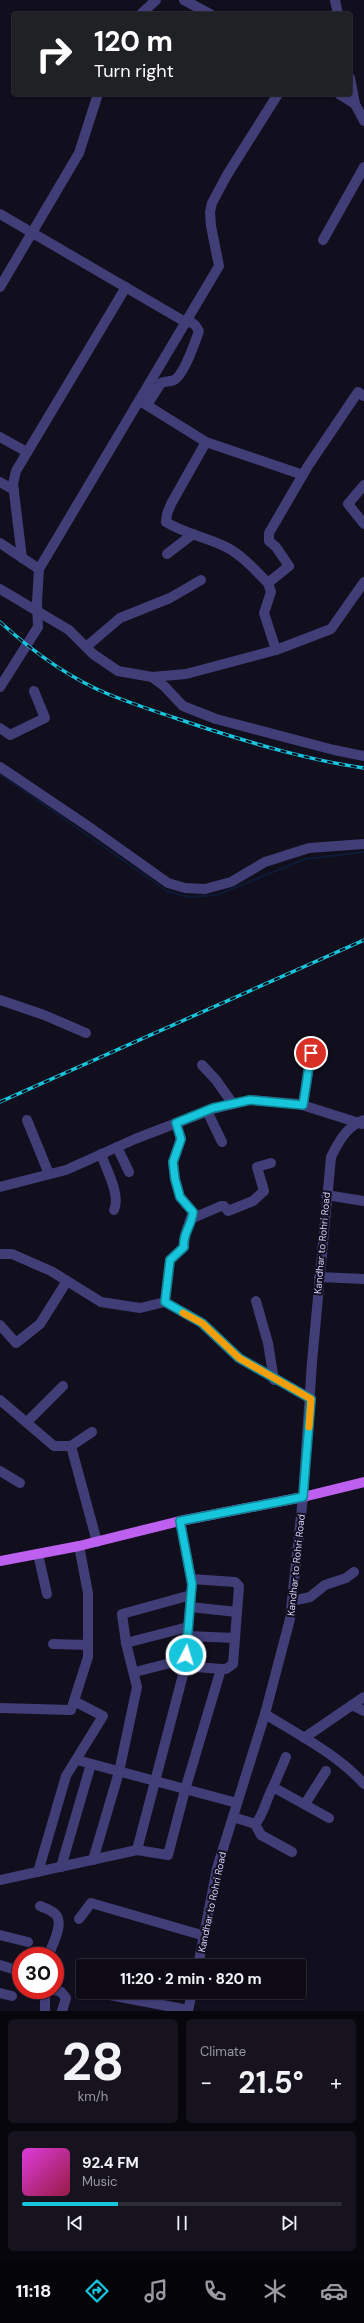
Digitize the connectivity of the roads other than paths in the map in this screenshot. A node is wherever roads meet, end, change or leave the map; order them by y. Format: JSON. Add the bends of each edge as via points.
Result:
{"nodes":[{"id":1,"x":156,"y":0,"type":"edge"},
{"id":2,"x":184,"y":0,"type":"edge"},
{"id":3,"x":335,"y":0,"type":"edge"},
{"id":4,"x":143,"y":12,"type":"edge"},
{"id":5,"x":206,"y":12,"type":"edge"},
{"id":6,"x":338,"y":12,"type":"edge"},
{"id":7,"x":352,"y":88,"type":"edge"},
{"id":8,"x":97,"y":96,"type":"edge"},
{"id":9,"x":277,"y":96,"type":"edge"},
{"id":10,"x":342,"y":96,"type":"edge"},
{"id":11,"x":355,"y":104,"type":"junction"},
{"id":12,"x":364,"y":121,"type":"edge"},
{"id":13,"x":364,"y":167,"type":"edge"},
{"id":14,"x":0,"y":214,"type":"edge"},
{"id":15,"x":32,"y":234,"type":"junction"},
{"id":16,"x":323,"y":240,"type":"dead end"},
{"id":17,"x":0,"y":287,"type":"edge"},
{"id":18,"x":126,"y":288,"type":"junction"},
{"id":19,"x":188,"y":322,"type":"junction"},
{"id":20,"x":364,"y":396,"type":"edge"},
{"id":21,"x":143,"y":403,"type":"junction"},
{"id":22,"x":0,"y":437,"type":"edge"},
{"id":23,"x":206,"y":442,"type":"junction"},
{"id":24,"x":27,"y":452,"type":"junction"},
{"id":25,"x":303,"y":475,"type":"junction"},
{"id":26,"x":0,"y":482,"type":"edge"},
{"id":27,"x":364,"y":485,"type":"edge"},
{"id":28,"x":14,"y":490,"type":"junction"},
{"id":29,"x":364,"y":524,"type":"edge"},
{"id":30,"x":193,"y":534,"type":"junction"},
{"id":31,"x":0,"y":543,"type":"edge"},
{"id":32,"x":167,"y":554,"type":"dead end"},
{"id":33,"x":22,"y":558,"type":"junction"},
{"id":34,"x":39,"y":570,"type":"junction"},
{"id":35,"x":201,"y":580,"type":"dead end"},
{"id":36,"x":364,"y":582,"type":"edge"},
{"id":37,"x":268,"y":583,"type":"junction"},
{"id":38,"x":0,"y":589,"type":"edge"},
{"id":39,"x":37,"y":611,"type":"junction"},
{"id":40,"x":86,"y":646,"type":"junction"},
{"id":41,"x":276,"y":650,"type":"junction"},
{"id":42,"x":152,"y":677,"type":"junction"},
{"id":43,"x":0,"y":687,"type":"edge"},
{"id":44,"x":34,"y":691,"type":"dead end"},
{"id":45,"x":0,"y":728,"type":"edge"},
{"id":46,"x":364,"y":756,"type":"edge"},
{"id":47,"x":0,"y":767,"type":"edge"},
{"id":48,"x":364,"y":844,"type":"edge"},
{"id":49,"x":0,"y":1000,"type":"edge"},
{"id":50,"x":86,"y":1033,"type":"dead end"},
{"id":51,"x":311,"y":1053,"type":"dead end"},
{"id":52,"x":202,"y":1065,"type":"dead end"},
{"id":53,"x":233,"y":1104,"type":"junction"},
{"id":54,"x":303,"y":1105,"type":"junction"},
{"id":55,"x":207,"y":1111,"type":"junction"},
{"id":56,"x":27,"y":1120,"type":"dead end"},
{"id":57,"x":362,"y":1122,"type":"edge"},
{"id":58,"x":176,"y":1123,"type":"junction"},
{"id":59,"x":222,"y":1142,"type":"dead end"},
{"id":60,"x":117,"y":1147,"type":"junction"},
{"id":61,"x":101,"y":1154,"type":"junction"},
{"id":62,"x":271,"y":1163,"type":"dead end"},
{"id":63,"x":129,"y":1172,"type":"dead end"},
{"id":64,"x":48,"y":1174,"type":"junction"},
{"id":65,"x":0,"y":1187,"type":"edge"},
{"id":66,"x":326,"y":1195,"type":"junction"},
{"id":67,"x":364,"y":1201,"type":"edge"},
{"id":68,"x":114,"y":1210,"type":"dead end"},
{"id":69,"x":193,"y":1218,"type":"junction"},
{"id":70,"x":0,"y":1254,"type":"edge"},
{"id":71,"x":319,"y":1277,"type":"junction"},
{"id":72,"x":364,"y":1279,"type":"edge"},
{"id":73,"x":67,"y":1281,"type":"junction"},
{"id":74,"x":256,"y":1300,"type":"dead end"},
{"id":75,"x":165,"y":1302,"type":"junction"},
{"id":76,"x":0,"y":1325,"type":"edge"},
{"id":77,"x":274,"y":1380,"type":"junction"},
{"id":78,"x":64,"y":1386,"type":"dead end"},
{"id":79,"x":311,"y":1399,"type":"junction"},
{"id":80,"x":0,"y":1400,"type":"edge"},
{"id":81,"x":28,"y":1422,"type":"junction"},
{"id":82,"x":92,"y":1432,"type":"dead end"},
{"id":83,"x":71,"y":1446,"type":"junction"},
{"id":84,"x":0,"y":1471,"type":"edge"},
{"id":85,"x":364,"y":1482,"type":"edge"},
{"id":86,"x":20,"y":1483,"type":"dead end"},
{"id":87,"x":303,"y":1497,"type":"junction"},
{"id":88,"x":180,"y":1521,"type":"junction"},
{"id":89,"x":97,"y":1542,"type":"junction"},
{"id":90,"x":79,"y":1546,"type":"junction"},
{"id":91,"x":38,"y":1554,"type":"junction"},
{"id":92,"x":0,"y":1561,"type":"edge"},
{"id":93,"x":354,"y":1572,"type":"dead end"},
{"id":94,"x":191,"y":1579,"type":"junction"},
{"id":95,"x":47,"y":1594,"type":"dead end"},
{"id":96,"x":191,"y":1595,"type":"junction"},
{"id":97,"x":292,"y":1601,"type":"junction"},
{"id":98,"x":190,"y":1606,"type":"junction"},
{"id":99,"x":237,"y":1612,"type":"junction"},
{"id":100,"x":188,"y":1632,"type":"junction"},
{"id":101,"x":235,"y":1638,"type":"junction"},
{"id":102,"x":126,"y":1643,"type":"junction"},
{"id":103,"x":53,"y":1644,"type":"dead end"},
{"id":104,"x":88,"y":1645,"type":"junction"},
{"id":105,"x":185,"y":1663,"type":"junction"},
{"id":106,"x":220,"y":1669,"type":"junction"},
{"id":107,"x":135,"y":1672,"type":"junction"},
{"id":108,"x":364,"y":1697,"type":"edge"},
{"id":109,"x":74,"y":1701,"type":"junction"},
{"id":110,"x":352,"y":1705,"type":"junction"},
{"id":111,"x":0,"y":1708,"type":"edge"},
{"id":112,"x":364,"y":1711,"type":"edge"},
{"id":113,"x":265,"y":1714,"type":"junction"},
{"id":114,"x":304,"y":1738,"type":"junction"},
{"id":115,"x":286,"y":1757,"type":"dead end"},
{"id":116,"x":78,"y":1760,"type":"junction"},
{"id":117,"x":91,"y":1764,"type":"junction"},
{"id":118,"x":326,"y":1771,"type":"dead end"},
{"id":119,"x":119,"y":1772,"type":"junction"},
{"id":120,"x":155,"y":1782,"type":"junction"},
{"id":121,"x":364,"y":1784,"type":"edge"},
{"id":122,"x":272,"y":1787,"type":"junction"},
{"id":123,"x":185,"y":1790,"type":"junction"},
{"id":124,"x":237,"y":1803,"type":"junction"},
{"id":125,"x":305,"y":1804,"type":"junction"},
{"id":126,"x":233,"y":1817,"type":"junction"},
{"id":127,"x":329,"y":1818,"type":"dead end"},
{"id":128,"x":255,"y":1824,"type":"junction"},
{"id":129,"x":138,"y":1850,"type":"junction"},
{"id":130,"x":292,"y":1852,"type":"dead end"},
{"id":131,"x":93,"y":1860,"type":"junction"},
{"id":132,"x":61,"y":1867,"type":"junction"},
{"id":133,"x":38,"y":1872,"type":"junction"},
{"id":134,"x":0,"y":1880,"type":"edge"},
{"id":135,"x":40,"y":1906,"type":"dead end"},
{"id":136,"x":79,"y":1919,"type":"dead end"},
{"id":137,"x":0,"y":1935,"type":"edge"},
{"id":138,"x":205,"y":1936,"type":"junction"},
{"id":139,"x":28,"y":1942,"type":"dead end"},
{"id":140,"x":52,"y":1947,"type":"edge"},
{"id":141,"x":200,"y":1959,"type":"edge"},
{"id":142,"x":0,"y":1965,"type":"edge"},
{"id":143,"x":12,"y":1969,"type":"edge"},
{"id":144,"x":0,"y":1993,"type":"edge"},
{"id":145,"x":12,"y":1996,"type":"dead end"},
{"id":146,"x":64,"y":1996,"type":"edge"},
{"id":147,"x":46,"y":1999,"type":"edge"},
{"id":148,"x":129,"y":1999,"type":"edge"},
{"id":149,"x":191,"y":1999,"type":"edge"},
{"id":150,"x":45,"y":2011,"type":"edge"},
{"id":151,"x":62,"y":2011,"type":"edge"},
{"id":152,"x":188,"y":2011,"type":"edge"}],
"edges":[{"from":1,"to":4,"type":"street"},
{"from":2,"to":5,"type":"street"},
{"from":3,"to":6,"type":"street"},
{"from":7,"to":11,"type":"street"},
{"from":8,"to":15,"type":"street","via":[[79,154]]},
{"from":9,"to":19,"type":"street","via":[[212,202],[211,226],[220,266]]},
{"from":10,"to":11,"type":"street"},
{"from":11,"to":12,"type":"street"},
{"from":13,"to":16,"type":"street"},
{"from":14,"to":15,"type":"street"},
{"from":15,"to":17,"type":"street"},
{"from":15,"to":18,"type":"street"},
{"from":18,"to":19,"type":"street"},
{"from":18,"to":24,"type":"street"},
{"from":19,"to":21,"type":"street"},
{"from":19,"to":21,"type":"street","via":[[196,325],[199,331],[178,377],[173,381],[161,383]]},
{"from":20,"to":25,"type":"street","via":[[358,392]]},
{"from":21,"to":23,"type":"street"},
{"from":21,"to":34,"type":"street"},
{"from":22,"to":24,"type":"street"},
{"from":23,"to":25,"type":"street"},
{"from":23,"to":30,"type":"street","via":[[167,514],[166,522]]},
{"from":24,"to":28,"type":"street","via":[[16,471]]},
{"from":25,"to":37,"type":"street","via":[[268,537],[289,566]]},
{"from":26,"to":28,"type":"street"},
{"from":27,"to":29,"type":"street","via":[[348,504]]},
{"from":28,"to":33,"type":"street"},
{"from":30,"to":32,"type":"street"},
{"from":30,"to":37,"type":"street","via":[[239,555]]},
{"from":31,"to":33,"type":"street"},
{"from":33,"to":34,"type":"street"},
{"from":34,"to":39,"type":"street"},
{"from":35,"to":40,"type":"street","via":[[170,598],[120,618]]},
{"from":36,"to":41,"type":"street","via":[[331,629]]},
{"from":37,"to":41,"type":"street","via":[[271,592],[264,613]]},
{"from":38,"to":39,"type":"street"},
{"from":39,"to":40,"type":"street","via":[[69,630]]},
{"from":39,"to":43,"type":"street","via":[[38,627]]},
{"from":40,"to":42,"type":"street","via":[[118,671]]},
{"from":41,"to":42,"type":"street","via":[[186,674]]},
{"from":42,"to":46,"type":"street","via":[[183,706],[216,719]]},
{"from":44,"to":45,"type":"street","via":[[45,718],[10,735]]},
{"from":47,"to":48,"type":"street","via":[[168,883],[185,888],[205,889],[231,882],[265,862],[309,848]]},
{"from":49,"to":50,"type":"street"},
{"from":51,"to":54,"type":"street"},
{"from":52,"to":53,"type":"street"},
{"from":53,"to":54,"type":"street","via":[[250,1100]]},
{"from":53,"to":55,"type":"street"},
{"from":54,"to":57,"type":"street"},
{"from":55,"to":58,"type":"street"},
{"from":55,"to":59,"type":"street"},
{"from":56,"to":64,"type":"street"},
{"from":57,"to":66,"type":"street","name":"Kandhar to Rohri Road","via":[[341,1136],[331,1157]]},
{"from":58,"to":60,"type":"street"},
{"from":58,"to":69,"type":"street","via":[[181,1139],[173,1162],[175,1179],[180,1197],[193,1212]]},
{"from":60,"to":61,"type":"street"},
{"from":60,"to":63,"type":"street"},
{"from":61,"to":64,"type":"street","via":[[66,1170]]},
{"from":61,"to":68,"type":"street","via":[[113,1189],[116,1205]]},
{"from":62,"to":69,"type":"street","via":[[257,1167],[264,1191],[253,1201],[228,1211],[221,1206]]},
{"from":64,"to":65,"type":"street"},
{"from":66,"to":67,"type":"street"},
{"from":66,"to":71,"type":"street","name":"Kandhar to Rohri Road"},
{"from":69,"to":75,"type":"street","via":[[185,1235],[184,1247],[170,1260]]},
{"from":70,"to":73,"type":"street","via":[[12,1254]]},
{"from":71,"to":72,"type":"street"},
{"from":71,"to":79,"type":"street","name":"Kandhar to Rohri Road"},
{"from":73,"to":75,"type":"street","via":[[101,1302],[140,1308]]},
{"from":73,"to":76,"type":"street","via":[[40,1324],[16,1342]]},
{"from":74,"to":77,"type":"street","via":[[268,1344]]},
{"from":75,"to":77,"type":"street","via":[[202,1323],[239,1358]]},
{"from":77,"to":79,"type":"street"},
{"from":78,"to":81,"type":"street"},
{"from":79,"to":87,"type":"street","name":"Kandhar to Rohri Road"},
{"from":80,"to":81,"type":"street"},
{"from":81,"to":83,"type":"street","via":[[54,1446]]},
{"from":82,"to":83,"type":"street"},
{"from":83,"to":89,"type":"street"},
{"from":84,"to":86,"type":"street"},
{"from":85,"to":87,"type":"main road"},
{"from":87,"to":88,"type":"main road"},
{"from":87,"to":97,"type":"street","name":"Kandhar to Rohri Road"},
{"from":88,"to":89,"type":"main road"},
{"from":88,"to":94,"type":"street"},
{"from":89,"to":90,"type":"main road"},
{"from":90,"to":91,"type":"main road"},
{"from":90,"to":104,"type":"street","via":[[88,1593]]},
{"from":91,"to":92,"type":"main road"},
{"from":91,"to":95,"type":"street"},
{"from":93,"to":97,"type":"street","via":[[346,1578],[325,1585],[310,1597]]},
{"from":94,"to":96,"type":"street"},
{"from":94,"to":99,"type":"street","via":[[238,1584]]},
{"from":96,"to":98,"type":"street"},
{"from":96,"to":102,"type":"street","via":[[122,1614]]},
{"from":97,"to":113,"type":"street","name":"Kandhar to Rohri Road","via":[[290,1619]]},
{"from":98,"to":99,"type":"street"},
{"from":98,"to":100,"type":"street"},
{"from":99,"to":101,"type":"street"},
{"from":100,"to":101,"type":"street"},
{"from":100,"to":102,"type":"street"},
{"from":100,"to":105,"type":"street"},
{"from":101,"to":106,"type":"street","via":[[233,1664],[226,1669]]},
{"from":102,"to":107,"type":"street"},
{"from":103,"to":104,"type":"street"},
{"from":104,"to":109,"type":"street","via":[[88,1657]]},
{"from":105,"to":106,"type":"street"},
{"from":105,"to":107,"type":"street"},
{"from":105,"to":120,"type":"street"},
{"from":106,"to":123,"type":"street"},
{"from":107,"to":119,"type":"street","via":[[137,1687]]},
{"from":108,"to":110,"type":"street"},
{"from":109,"to":111,"type":"street","via":[[71,1710]]},
{"from":109,"to":116,"type":"street","via":[[103,1716]]},
{"from":110,"to":112,"type":"street"},
{"from":110,"to":114,"type":"street"},
{"from":113,"to":114,"type":"street"},
{"from":113,"to":124,"type":"street","name":"Kandhar to Rohri Road"},
{"from":114,"to":121,"type":"street","via":[[352,1772]]},
{"from":115,"to":122,"type":"street"},
{"from":116,"to":117,"type":"street"},
{"from":116,"to":133,"type":"street","via":[[66,1776]]},
{"from":117,"to":119,"type":"street"},
{"from":117,"to":132,"type":"street"},
{"from":118,"to":125,"type":"street"},
{"from":119,"to":120,"type":"street"},
{"from":119,"to":131,"type":"street"},
{"from":120,"to":123,"type":"street"},
{"from":120,"to":129,"type":"street"},
{"from":122,"to":125,"type":"street"},
{"from":122,"to":128,"type":"street","via":[[260,1819]]},
{"from":123,"to":124,"type":"street"},
{"from":123,"to":129,"type":"street","via":[[168,1855]]},
{"from":124,"to":126,"type":"street","name":"Kandhar to Rohri Road"},
{"from":125,"to":127,"type":"street"},
{"from":126,"to":128,"type":"street"},
{"from":126,"to":138,"type":"street","name":"Kandhar to Rohri Road","via":[[217,1868]]},
{"from":128,"to":130,"type":"street","via":[[261,1835]]},
{"from":129,"to":131,"type":"street"},
{"from":131,"to":132,"type":"street"},
{"from":132,"to":133,"type":"street"},
{"from":133,"to":134,"type":"street"},
{"from":135,"to":140,"type":"street","via":[[55,1914],[58,1920],[58,1933]]},
{"from":136,"to":138,"type":"street","via":[[91,1903]]},
{"from":137,"to":139,"type":"street"},
{"from":138,"to":141,"type":"street","name":"Kandhar to Rohri Road"},
{"from":142,"to":143,"type":"street"},
{"from":144,"to":145,"type":"street"},
{"from":146,"to":151,"type":"street","via":[[66,1998]]},
{"from":147,"to":150,"type":"street"},
{"from":148,"to":152,"type":"street"},
{"from":149,"to":152,"type":"street"}]}
